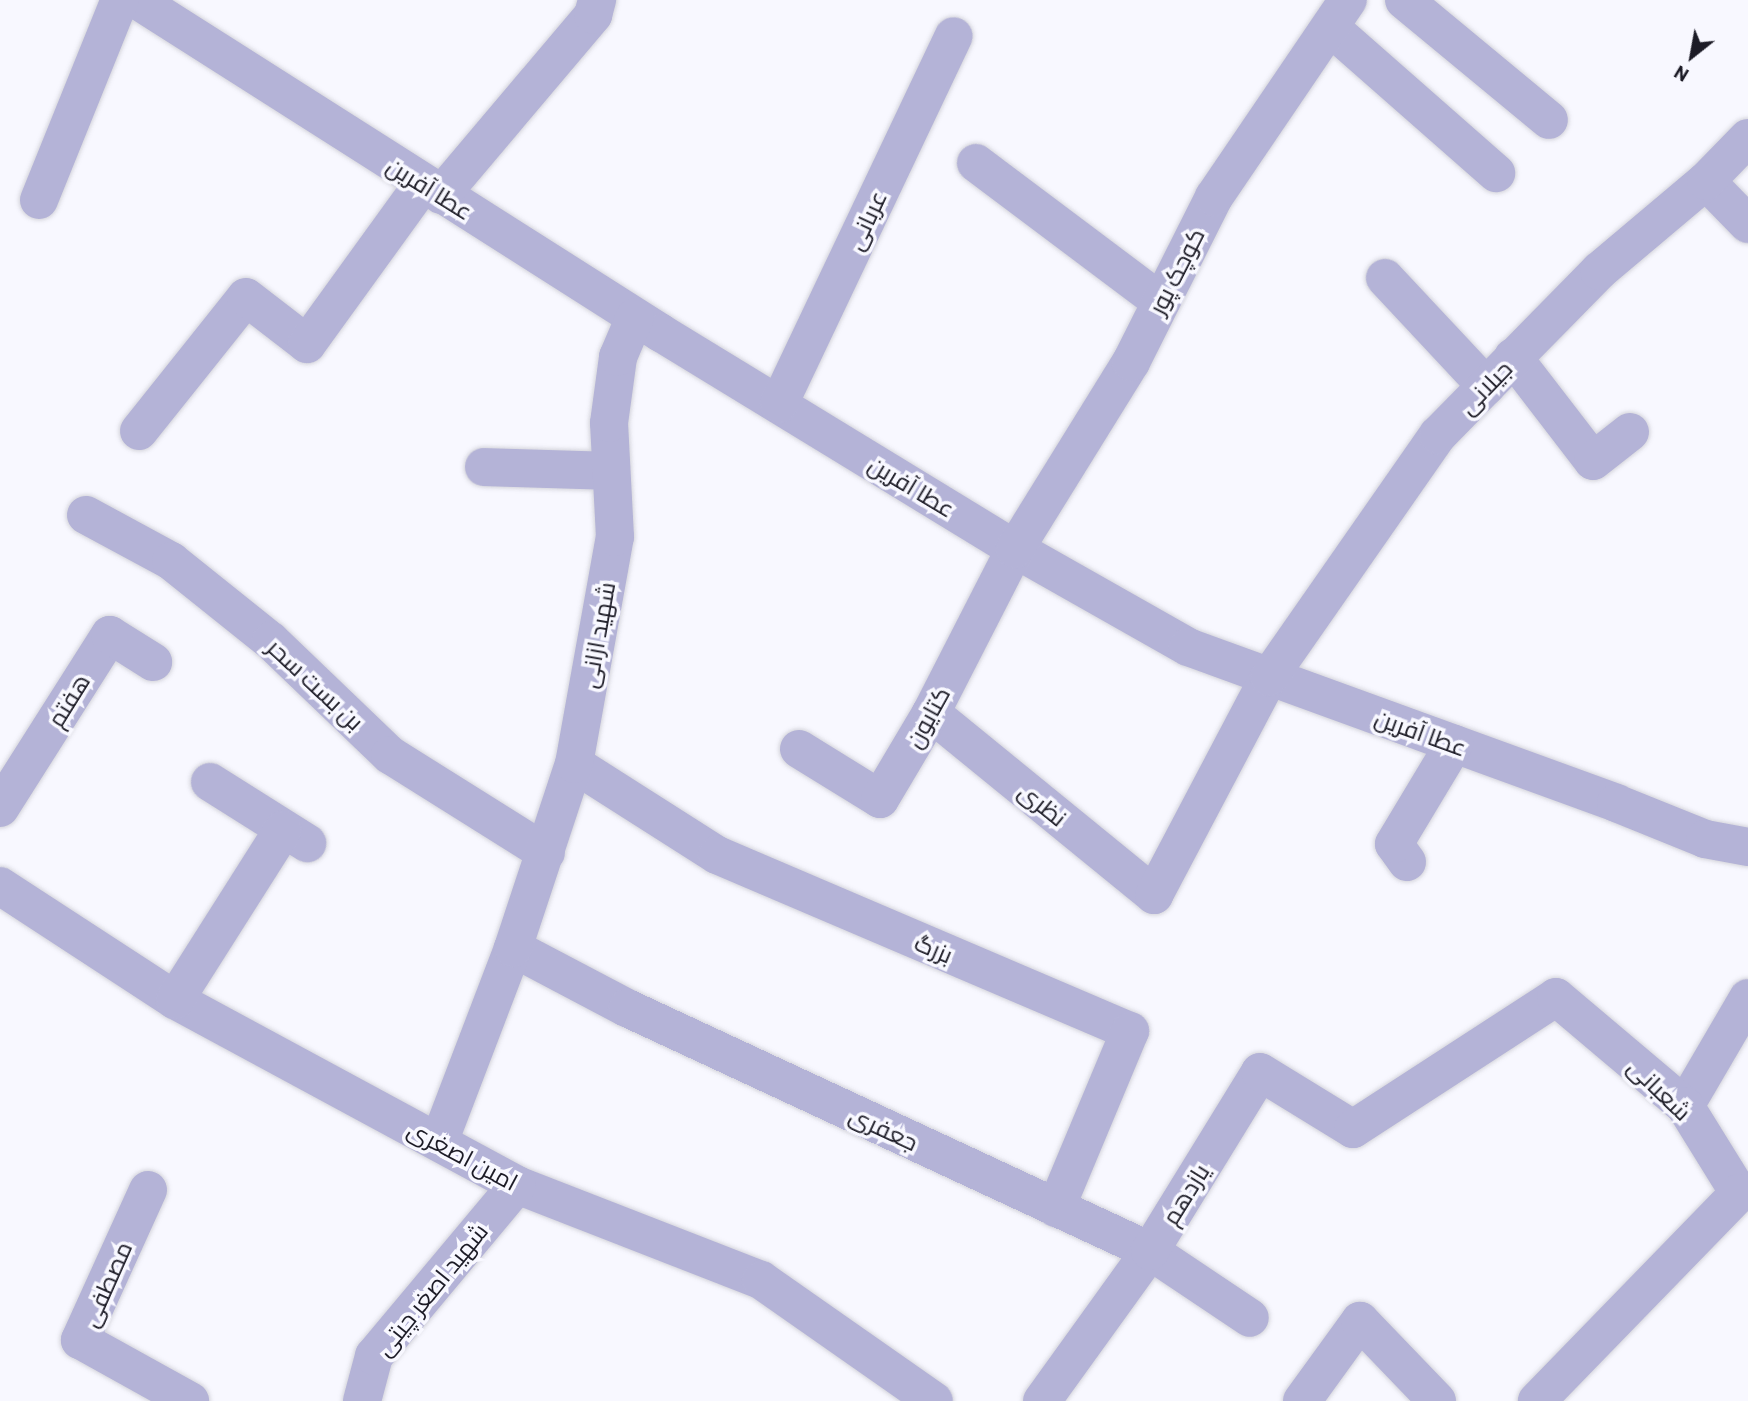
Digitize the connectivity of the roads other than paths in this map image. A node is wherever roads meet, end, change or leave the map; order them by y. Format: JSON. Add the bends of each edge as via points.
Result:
{"nodes":[{"id":1,"x":120,"y":0,"type":"edge"},
{"id":2,"x":137,"y":0,"type":"edge"},
{"id":3,"x":597,"y":0,"type":"edge"},
{"id":4,"x":1404,"y":0,"type":"edge"},
{"id":5,"x":1339,"y":14,"type":"edge"},
{"id":6,"x":954,"y":36,"type":"dead end"},
{"id":7,"x":1549,"y":120,"type":"dead end"},
{"id":8,"x":1748,"y":138,"type":"edge"},
{"id":9,"x":976,"y":163,"type":"dead end"},
{"id":10,"x":1496,"y":173,"type":"dead end"},
{"id":11,"x":1706,"y":181,"type":"junction"},
{"id":12,"x":432,"y":190,"type":"junction"},
{"id":13,"x":39,"y":200,"type":"dead end"},
{"id":14,"x":1748,"y":224,"type":"edge"},
{"id":15,"x":1385,"y":278,"type":"dead end"},
{"id":16,"x":1161,"y":302,"type":"junction"},
{"id":17,"x":635,"y":317,"type":"junction"},
{"id":18,"x":1513,"y":358,"type":"junction"},
{"id":19,"x":1486,"y":386,"type":"junction"},
{"id":20,"x":779,"y":404,"type":"junction"},
{"id":21,"x":139,"y":431,"type":"dead end"},
{"id":22,"x":1630,"y":432,"type":"dead end"},
{"id":23,"x":484,"y":467,"type":"dead end"},
{"id":24,"x":611,"y":471,"type":"junction"},
{"id":25,"x":86,"y":515,"type":"dead end"},
{"id":26,"x":1015,"y":549,"type":"junction"},
{"id":27,"x":153,"y":662,"type":"dead end"},
{"id":28,"x":1269,"y":677,"type":"junction"},
{"id":29,"x":931,"y":713,"type":"junction"},
{"id":30,"x":1454,"y":744,"type":"junction"},
{"id":31,"x":799,"y":749,"type":"dead end"},
{"id":32,"x":574,"y":764,"type":"junction"},
{"id":33,"x":210,"y":782,"type":"dead end"},
{"id":34,"x":0,"y":808,"type":"edge"},
{"id":35,"x":1748,"y":847,"type":"edge"},
{"id":36,"x":546,"y":853,"type":"junction"},
{"id":37,"x":1407,"y":862,"type":"dead end"},
{"id":38,"x":0,"y":886,"type":"edge"},
{"id":39,"x":513,"y":948,"type":"junction"},
{"id":40,"x":1748,"y":998,"type":"edge"},
{"id":41,"x":175,"y":1000,"type":"junction"},
{"id":42,"x":1685,"y":1106,"type":"junction"},
{"id":43,"x":1353,"y":1129,"type":"joint"},
{"id":44,"x":439,"y":1142,"type":"junction"},
{"id":45,"x":517,"y":1185,"type":"junction"},
{"id":46,"x":148,"y":1190,"type":"dead end"},
{"id":47,"x":1056,"y":1208,"type":"junction"},
{"id":48,"x":1150,"y":1251,"type":"junction"},
{"id":49,"x":1250,"y":1318,"type":"dead end"},
{"id":50,"x":190,"y":1401,"type":"edge"},
{"id":51,"x":362,"y":1401,"type":"edge"},
{"id":52,"x":934,"y":1401,"type":"edge"},
{"id":53,"x":1042,"y":1401,"type":"edge"},
{"id":54,"x":1302,"y":1401,"type":"edge"},
{"id":55,"x":1437,"y":1401,"type":"edge"},
{"id":56,"x":1537,"y":1401,"type":"edge"}],
"edges":[{"from":1,"to":13,"type":"street"},
{"from":2,"to":12,"type":"street","name":"عطا آفرین"},
{"from":3,"to":12,"type":"street","via":[[593,15]]},
{"from":4,"to":7,"type":"street"},
{"from":5,"to":10,"type":"street"},
{"from":5,"to":16,"type":"street","name":"کوچک پور","via":[[1214,197]]},
{"from":6,"to":20,"type":"street","name":"عربانی"},
{"from":8,"to":11,"type":"street","name":"جیلانی"},
{"from":9,"to":16,"type":"street"},
{"from":11,"to":14,"type":"street"},
{"from":11,"to":18,"type":"street","name":"جیلانی","via":[[1599,271]]},
{"from":12,"to":17,"type":"street","name":"عطا آفرین"},
{"from":12,"to":21,"type":"street","via":[[307,344],[246,297]]},
{"from":15,"to":19,"type":"street"},
{"from":16,"to":26,"type":"street","name":"کوچک پور","via":[[1130,362]]},
{"from":17,"to":20,"type":"street","name":"عطا آفرین"},
{"from":17,"to":24,"type":"street","name":"شهید ازانی","via":[[618,357],[609,423]]},
{"from":18,"to":19,"type":"street","name":"جیلانی"},
{"from":18,"to":22,"type":"street","via":[[1593,461]]},
{"from":19,"to":28,"type":"street","name":"جیلانی","via":[[1438,435]]},
{"from":20,"to":26,"type":"street","name":"عطا آفرین"},
{"from":23,"to":24,"type":"street"},
{"from":24,"to":32,"type":"street","name":"شهید ازانی","via":[[615,537]]},
{"from":25,"to":36,"type":"street","name":"بن بست سحر","via":[[171,561],[271,641],[390,755]]},
{"from":26,"to":28,"type":"street","name":"عطا آفرین","via":[[1188,647]]},
{"from":26,"to":29,"type":"street","name":"کتایون"},
{"from":27,"to":34,"type":"street","name":"هفتم","via":[[110,635]]},
{"from":28,"to":29,"type":"street","name":"نظری","via":[[1154,894]]},
{"from":28,"to":30,"type":"street","name":"عطا آفرین"},
{"from":29,"to":31,"type":"street","name":"کتایون","via":[[880,799]]},
{"from":30,"to":35,"type":"street","name":"عطا آفرین","via":[[1705,839]]},
{"from":30,"to":37,"type":"street","via":[[1394,844]]},
{"from":32,"to":36,"type":"street","name":"شهید ازانی"},
{"from":32,"to":47,"type":"street","name":"بزرگ","via":[[717,855],[1130,1031]]},
{"from":33,"to":41,"type":"street","via":[[295,837]]},
{"from":36,"to":39,"type":"street","name":"شهید ازانی"},
{"from":38,"to":41,"type":"street","name":"امین اصغری"},
{"from":39,"to":44,"type":"street","name":"شهید ازانی"},
{"from":39,"to":47,"type":"street","name":"جعفری","via":[[627,1009]]},
{"from":40,"to":42,"type":"street"},
{"from":41,"to":44,"type":"street","name":"امین اصغری"},
{"from":42,"to":43,"type":"street","name":"شعبانی","via":[[1556,997]]},
{"from":42,"to":56,"type":"street","name":"شعبانی","via":[[1740,1193]]},
{"from":43,"to":48,"type":"street","name":"یازدهم","via":[[1260,1072]]},
{"from":44,"to":45,"type":"street","name":"امین اصغری"},
{"from":45,"to":51,"type":"street","name":"شهید اصغر چیتی","via":[[373,1356]]},
{"from":45,"to":52,"type":"street","name":"امین اصغری","via":[[761,1280]]},
{"from":46,"to":50,"type":"street","name":"مصطفی","via":[[80,1340]]},
{"from":47,"to":48,"type":"street","name":"جعفری"},
{"from":48,"to":49,"type":"street","name":"جعفری"},
{"from":48,"to":53,"type":"street","name":"یازدهم"},
{"from":54,"to":55,"type":"street","via":[[1360,1321]]}]}
